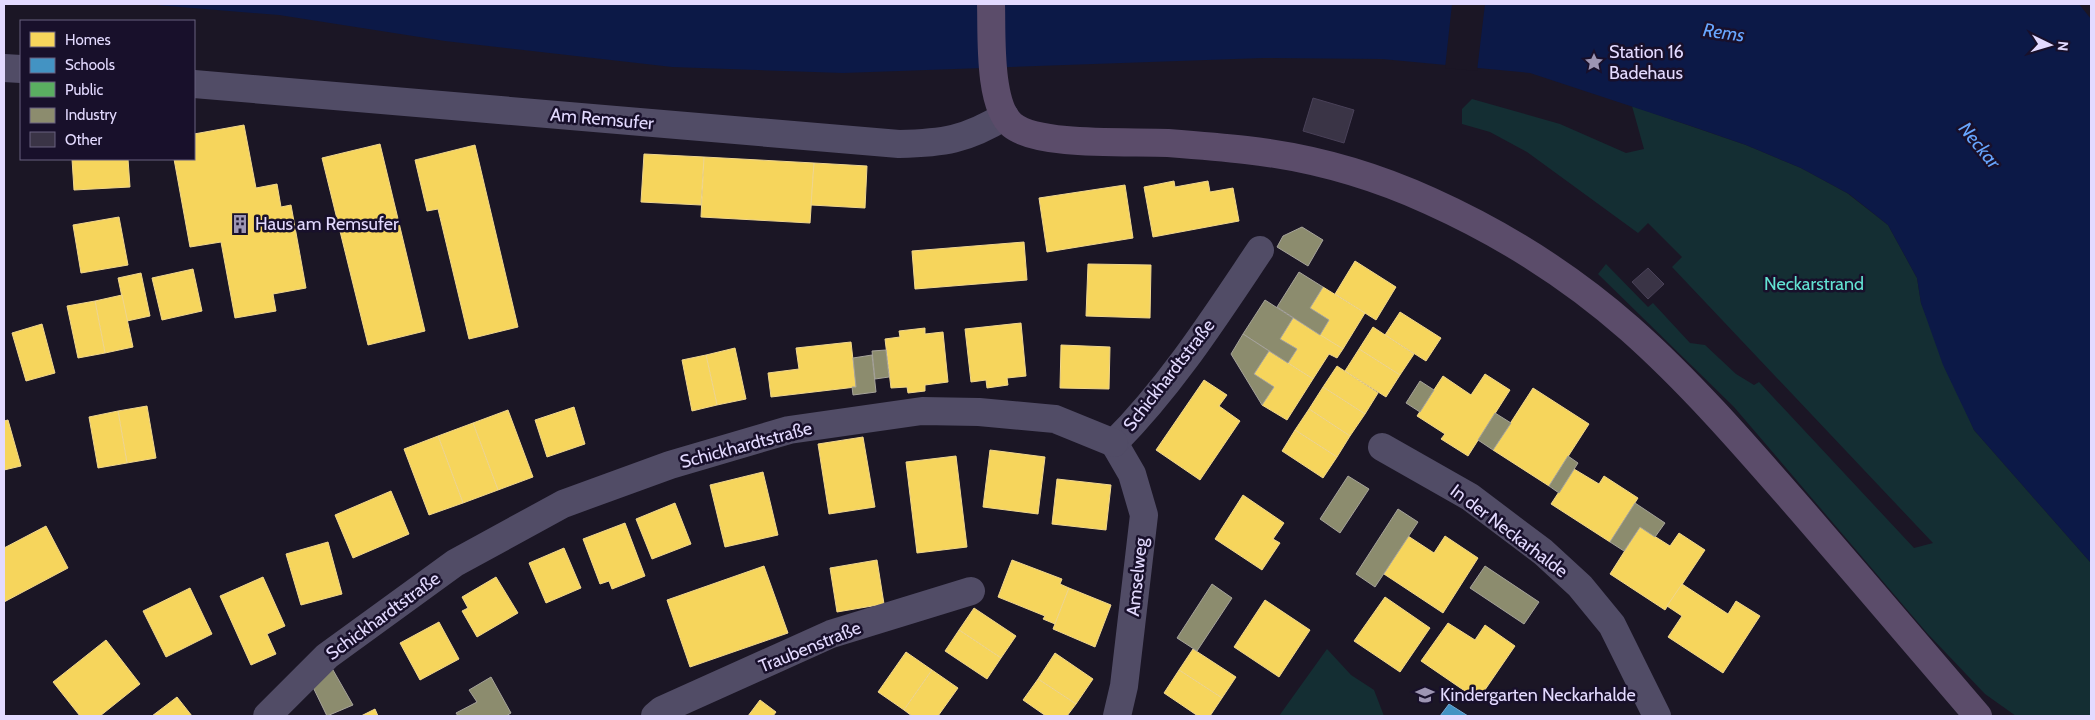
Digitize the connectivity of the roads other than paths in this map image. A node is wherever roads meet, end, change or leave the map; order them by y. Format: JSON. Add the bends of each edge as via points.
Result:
{"nodes":[{"id":1,"x":991,"y":4,"type":"edge"},
{"id":2,"x":4,"y":68,"type":"edge"},
{"id":3,"x":20,"y":69,"type":"edge"},
{"id":4,"x":195,"y":84,"type":"edge"},
{"id":5,"x":1002,"y":107,"type":"junction"},
{"id":6,"x":1260,"y":250,"type":"dead end"},
{"id":7,"x":1114,"y":443,"type":"junction"},
{"id":8,"x":1382,"y":447,"type":"dead end"},
{"id":9,"x":971,"y":591,"type":"dead end"},
{"id":10,"x":662,"y":714,"type":"edge"},
{"id":11,"x":267,"y":716,"type":"edge"},
{"id":12,"x":1117,"y":716,"type":"edge"},
{"id":13,"x":1657,"y":716,"type":"edge"},
{"id":14,"x":1978,"y":716,"type":"edge"}],
"edges":[{"from":1,"to":5,"type":"main road","via":[[994,78]]},
{"from":2,"to":3,"type":"street"},
{"from":4,"to":5,"type":"street","name":"Am Remsufer","via":[[898,144],[940,143],[968,136]]},
{"from":5,"to":14,"type":"main road","via":[[1012,125],[1038,137],[1246,150],[1316,162],[1430,201],[1496,235],[1548,267],[1629,328],[1676,373],[1770,474]]},
{"from":6,"to":7,"type":"street","name":"Schickhardtstraße","via":[[1159,393]]},
{"from":7,"to":11,"type":"street","name":"Schickhardtstraße","via":[[1055,419],[922,410],[789,430],[670,465],[563,504],[455,563],[327,656]]},
{"from":7,"to":12,"type":"street","name":"Amselweg","via":[[1132,474],[1144,516],[1124,686]]},
{"from":8,"to":13,"type":"street","name":"In der Neckarhalde","via":[[1470,497],[1543,552],[1580,586],[1612,625]]},
{"from":9,"to":10,"type":"street","name":"Traubenstraße","via":[[832,634]]}]}
